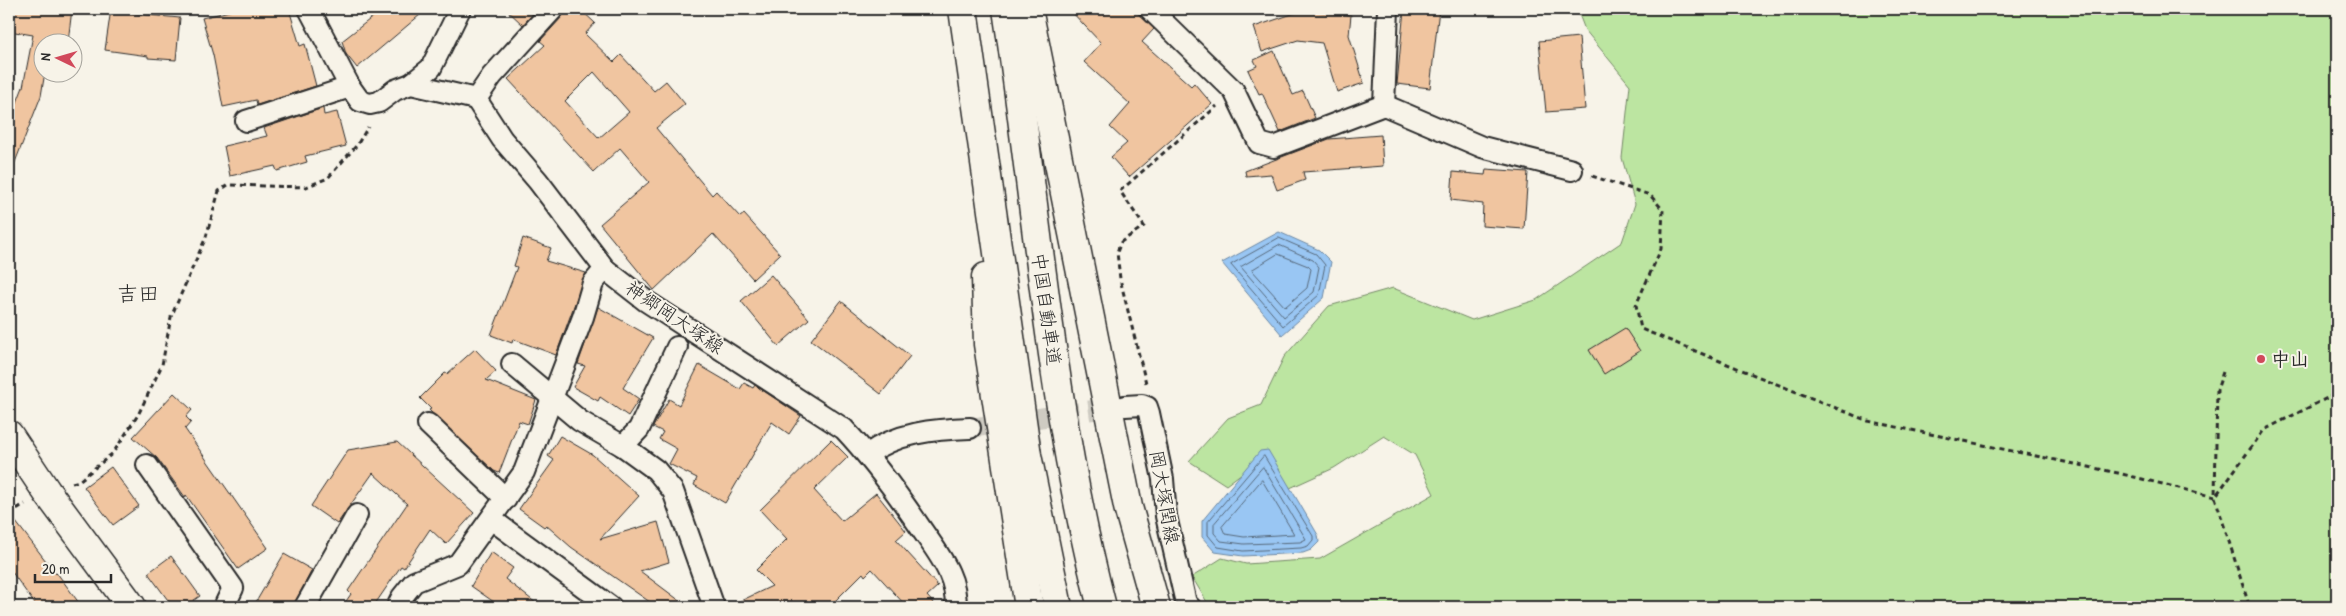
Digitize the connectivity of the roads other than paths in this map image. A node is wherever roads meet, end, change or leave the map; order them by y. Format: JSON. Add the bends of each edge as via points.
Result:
{"nodes":[{"id":1,"x":309,"y":9,"type":"edge"},
{"id":2,"x":460,"y":9,"type":"edge"},
{"id":3,"x":553,"y":9,"type":"edge"},
{"id":4,"x":963,"y":9,"type":"edge"},
{"id":5,"x":1007,"y":9,"type":"edge"},
{"id":6,"x":1028,"y":9,"type":"edge"},
{"id":7,"x":1150,"y":9,"type":"edge"},
{"id":8,"x":1388,"y":9,"type":"edge"},
{"id":9,"x":411,"y":84,"type":"junction"},
{"id":10,"x":350,"y":87,"type":"junction"},
{"id":11,"x":476,"y":100,"type":"junction"},
{"id":12,"x":1384,"y":105,"type":"junction"},
{"id":13,"x":246,"y":121,"type":"dead end"},
{"id":14,"x":984,"y":157,"type":"junction"},
{"id":15,"x":1572,"y":170,"type":"road end"},
{"id":16,"x":606,"y":269,"type":"junction"},
{"id":17,"x":677,"y":348,"type":"dead end"},
{"id":18,"x":512,"y":364,"type":"dead end"},
{"id":19,"x":552,"y":400,"type":"junction"},
{"id":20,"x":1133,"y":405,"type":"tunnel mouth"},
{"id":21,"x":428,"y":424,"type":"dead end"},
{"id":22,"x":970,"y":428,"type":"tunnel mouth"},
{"id":23,"x":9,"y":435,"type":"edge"},
{"id":24,"x":623,"y":446,"type":"junction"},
{"id":25,"x":868,"y":454,"type":"junction"},
{"id":26,"x":147,"y":465,"type":"dead end"},
{"id":27,"x":506,"y":499,"type":"junction"},
{"id":28,"x":357,"y":515,"type":"dead end"},
{"id":29,"x":491,"y":519,"type":"junction"},
{"id":30,"x":132,"y":607,"type":"edge"},
{"id":31,"x":224,"y":607,"type":"edge"},
{"id":32,"x":304,"y":607,"type":"edge"},
{"id":33,"x":397,"y":607,"type":"edge"},
{"id":34,"x":610,"y":607,"type":"edge"},
{"id":35,"x":714,"y":607,"type":"edge"},
{"id":36,"x":956,"y":607,"type":"edge"},
{"id":37,"x":1029,"y":607,"type":"edge"},
{"id":38,"x":1058,"y":607,"type":"edge"},
{"id":39,"x":1102,"y":607,"type":"edge"},
{"id":40,"x":1156,"y":607,"type":"edge"},
{"id":41,"x":1190,"y":607,"type":"edge"}],
"edges":[{"from":1,"to":10,"type":"street"},
{"from":2,"to":9,"type":"street","via":[[431,68]]},
{"from":3,"to":11,"type":"street","via":[[492,76]]},
{"from":4,"to":14,"type":"main road"},
{"from":5,"to":39,"type":"main road","name":"中国自動車道","via":[[1052,356],[1076,494]]},
{"from":6,"to":40,"type":"main road","via":[[1128,507]]},
{"from":7,"to":12,"type":"street","via":[[1234,91],[1259,142],[1274,147]]},
{"from":8,"to":12,"type":"street"},
{"from":9,"to":10,"type":"street","via":[[395,90],[380,102],[370,104],[360,101]]},
{"from":9,"to":11,"type":"street"},
{"from":10,"to":13,"type":"street"},
{"from":11,"to":16,"type":"street","name":"神郷岡大塚線","via":[[502,139]]},
{"from":12,"to":15,"type":"street","via":[[1482,147]]},
{"from":14,"to":37,"type":"main road","via":[[988,344]]},
{"from":14,"to":38,"type":"main road","via":[[1027,455]]},
{"from":16,"to":19,"type":"street","via":[[593,284]]},
{"from":16,"to":25,"type":"street","name":"神郷岡大塚線","via":[[646,301],[844,429]]},
{"from":17,"to":24,"type":"street","via":[[639,429]]},
{"from":18,"to":19,"type":"street"},
{"from":19,"to":24,"type":"street"},
{"from":19,"to":27,"type":"street","via":[[524,472]]},
{"from":20,"to":41,"type":"street","name":"岡大塚閏線","via":[[1147,407],[1149,413],[1163,478],[1166,516],[1186,603]]},
{"from":21,"to":27,"type":"street"},
{"from":22,"to":25,"type":"street","via":[[931,430],[910,435],[879,446]]},
{"from":23,"to":30,"type":"main road"},
{"from":24,"to":35,"type":"street","via":[[656,470],[673,491]]},
{"from":25,"to":36,"type":"street","name":"神郷岡大塚線","via":[[943,561],[954,588]]},
{"from":26,"to":31,"type":"street","via":[[233,588]]},
{"from":27,"to":29,"type":"street"},
{"from":28,"to":32,"type":"street"},
{"from":29,"to":33,"type":"street","via":[[458,564],[414,582]]},
{"from":29,"to":34,"type":"street"}]}
